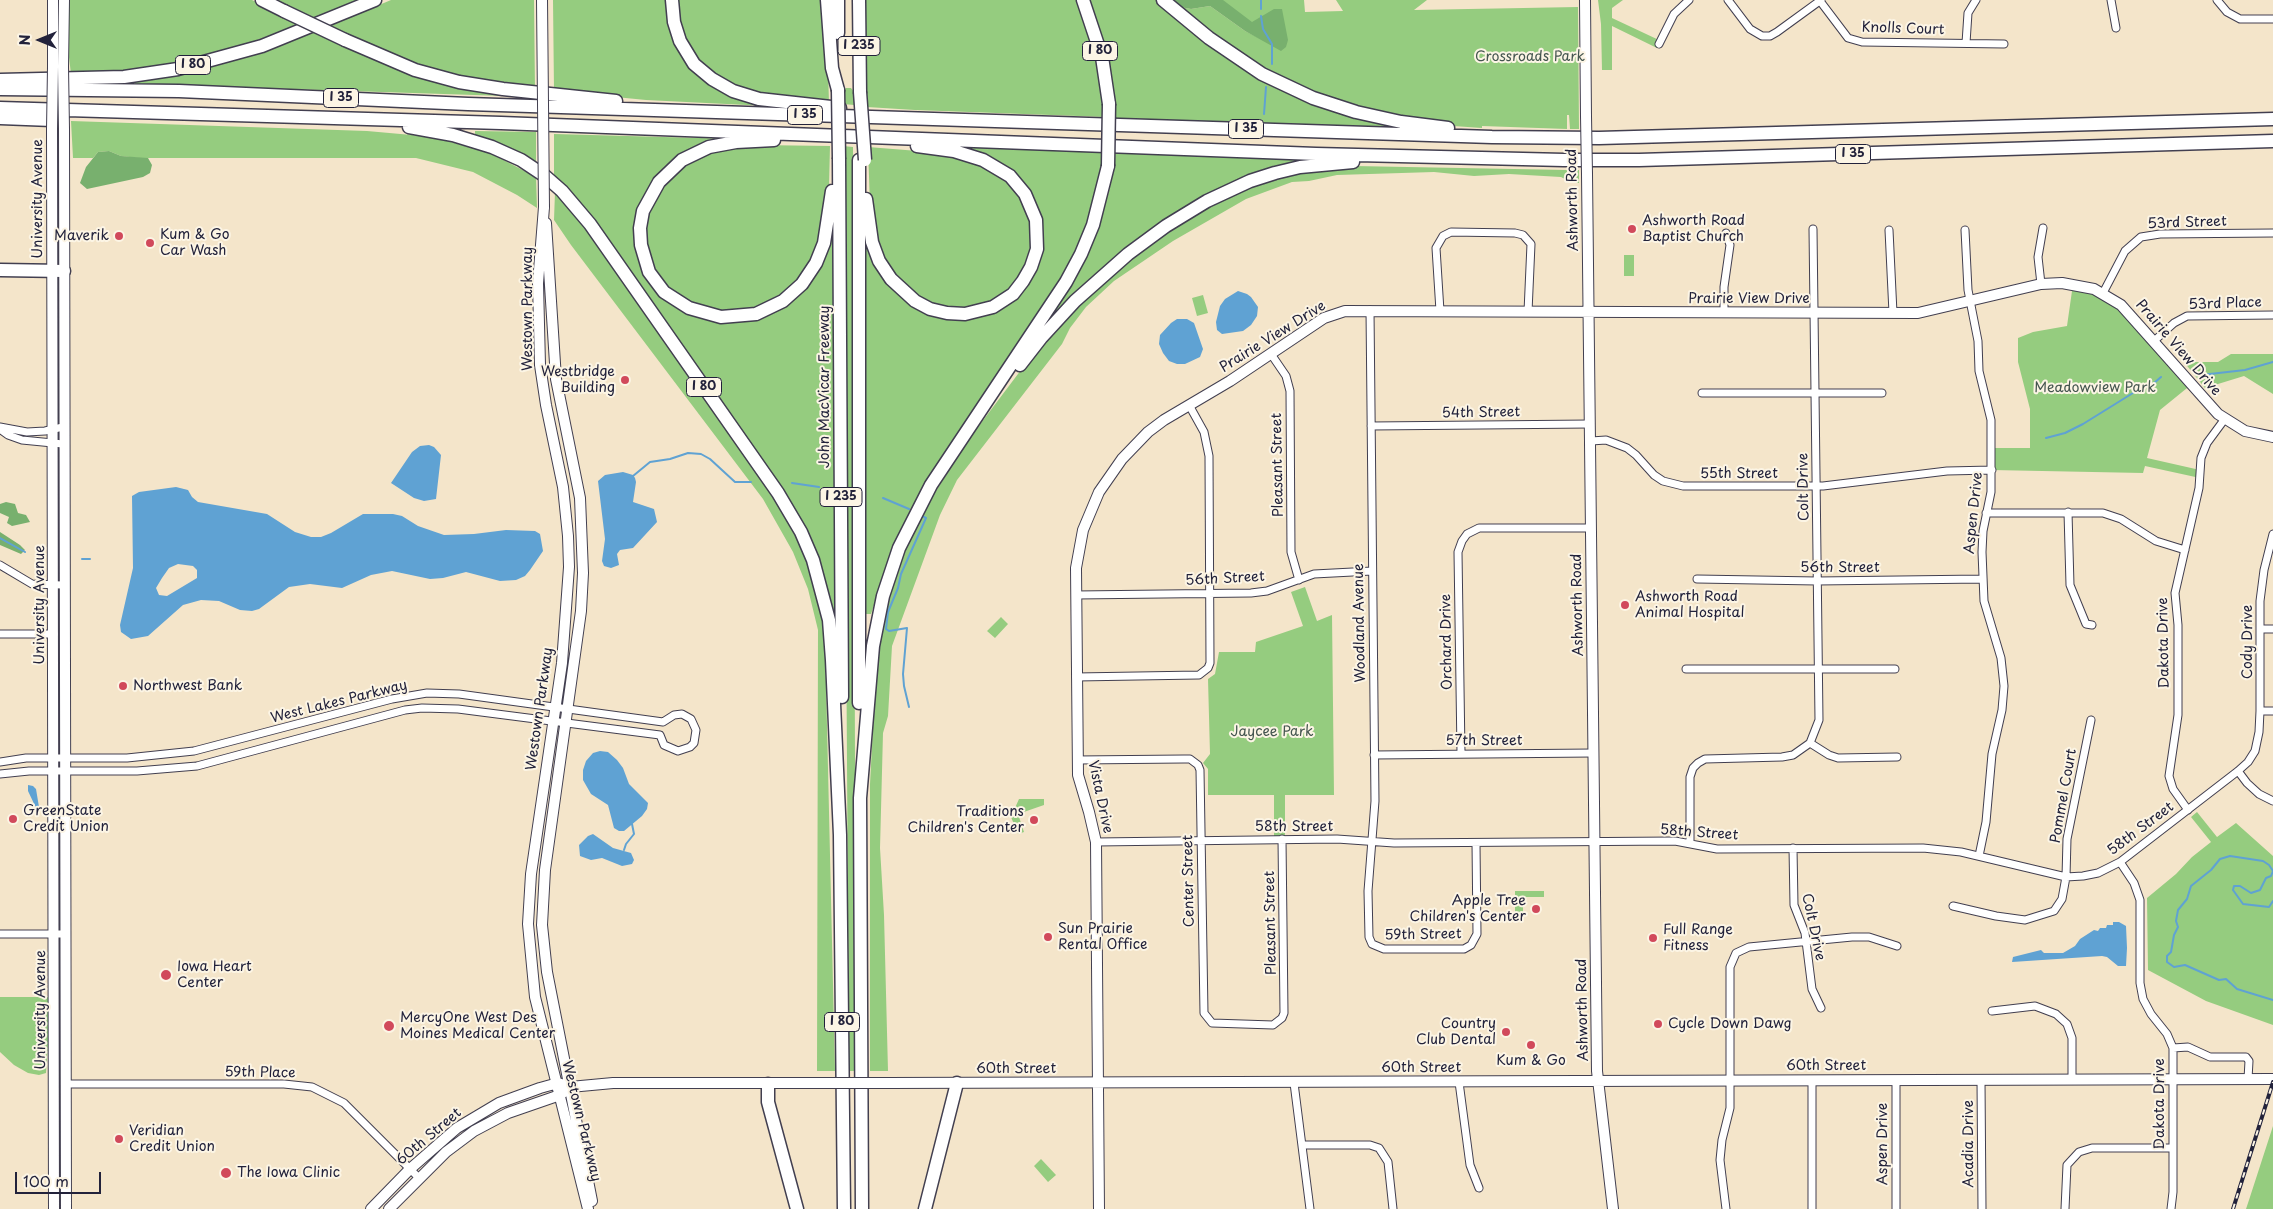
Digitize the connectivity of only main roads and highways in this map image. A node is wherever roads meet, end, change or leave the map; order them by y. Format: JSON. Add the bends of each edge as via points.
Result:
{"nodes":[{"id":1,"x":53,"y":0,"type":"edge"},
{"id":2,"x":64,"y":0,"type":"edge"},
{"id":3,"x":262,"y":0,"type":"edge"},
{"id":4,"x":375,"y":0,"type":"edge"},
{"id":5,"x":542,"y":0,"type":"edge"},
{"id":6,"x":672,"y":0,"type":"edge"},
{"id":7,"x":827,"y":0,"type":"edge"},
{"id":8,"x":838,"y":0,"type":"edge"},
{"id":9,"x":859,"y":0,"type":"edge"},
{"id":10,"x":1083,"y":0,"type":"edge"},
{"id":11,"x":1163,"y":0,"type":"edge"},
{"id":12,"x":1585,"y":0,"type":"edge"},
{"id":13,"x":58,"y":67,"type":"junction"},
{"id":14,"x":0,"y":80,"type":"edge"},
{"id":15,"x":0,"y":89,"type":"edge"},
{"id":16,"x":838,"y":90,"type":"junction"},
{"id":17,"x":0,"y":108,"type":"edge"},
{"id":18,"x":683,"y":110,"type":"junction"},
{"id":19,"x":81,"y":112,"type":"junction"},
{"id":20,"x":0,"y":118,"type":"edge"},
{"id":21,"x":927,"y":118,"type":"junction"},
{"id":22,"x":339,"y":119,"type":"junction"},
{"id":23,"x":2273,"y":119,"type":"edge"},
{"id":24,"x":840,"y":135,"type":"junction"},
{"id":25,"x":868,"y":136,"type":"junction"},
{"id":26,"x":1565,"y":138,"type":"junction"},
{"id":27,"x":2273,"y":141,"type":"edge"},
{"id":28,"x":1433,"y":157,"type":"junction"},
{"id":29,"x":839,"y":160,"type":"junction"},
{"id":30,"x":862,"y":160,"type":"junction"},
{"id":31,"x":544,"y":207,"type":"junction"},
{"id":32,"x":0,"y":262,"type":"edge"},
{"id":33,"x":58,"y":267,"type":"junction"},
{"id":34,"x":0,"y":270,"type":"edge"},
{"id":35,"x":1588,"y":312,"type":"junction"},
{"id":36,"x":1189,"y":405,"type":"joint"},
{"id":37,"x":972,"y":425,"type":"junction"},
{"id":38,"x":2273,"y":437,"type":"edge"},
{"id":39,"x":58,"y":585,"type":"junction"},
{"id":40,"x":59,"y":758,"type":"junction"},
{"id":41,"x":860,"y":798,"type":"junction"},
{"id":42,"x":840,"y":834,"type":"junction"},
{"id":43,"x":59,"y":934,"type":"junction"},
{"id":44,"x":2273,"y":1079,"type":"edge"},
{"id":45,"x":1598,"y":1082,"type":"junction"},
{"id":46,"x":558,"y":1083,"type":"junction"},
{"id":47,"x":956,"y":1083,"type":"junction"},
{"id":48,"x":1099,"y":1083,"type":"junction"},
{"id":49,"x":768,"y":1084,"type":"junction"},
{"id":50,"x":570,"y":1087,"type":"junction"},
{"id":51,"x":560,"y":1096,"type":"junction"},
{"id":52,"x":54,"y":1209,"type":"edge"},
{"id":53,"x":66,"y":1209,"type":"edge"},
{"id":54,"x":371,"y":1209,"type":"edge"},
{"id":55,"x":389,"y":1209,"type":"edge"},
{"id":56,"x":588,"y":1209,"type":"edge"},
{"id":57,"x":593,"y":1209,"type":"edge"},
{"id":58,"x":797,"y":1209,"type":"edge"},
{"id":59,"x":844,"y":1209,"type":"edge"},
{"id":60,"x":862,"y":1209,"type":"edge"},
{"id":61,"x":925,"y":1209,"type":"edge"},
{"id":62,"x":1099,"y":1209,"type":"edge"},
{"id":63,"x":1613,"y":1209,"type":"edge"}],
"edges":[{"from":1,"to":13,"type":"main road","name":"University Avenue"},
{"from":2,"to":13,"type":"main road","name":"University Avenue"},
{"from":3,"to":18,"type":"highway","bridge":true,"via":[[415,70],[459,82]]},
{"from":4,"to":14,"type":"highway","number":"I 80","via":[[262,46],[178,69],[124,77]]},
{"from":5,"to":31,"type":"main road","name":"Westown Parkway","bridge":true},
{"from":6,"to":21,"type":"highway","via":[[674,22],[685,50],[703,72],[734,91],[780,102]]},
{"from":7,"to":16,"type":"highway","via":[[832,68]]},
{"from":8,"to":16,"type":"highway","name":"John MacVicar Freeway","number":"I 235"},
{"from":9,"to":30,"type":"highway","number":"I 235","bridge":true},
{"from":10,"to":37,"type":"highway","number":"I 80","bridge":true,"via":[[1102,57],[1109,104],[1108,166],[1095,218],[1066,282]]},
{"from":11,"to":26,"type":"highway","via":[[1209,38],[1262,74],[1322,101],[1400,122]]},
{"from":12,"to":35,"type":"main road","name":"Ashworth Road","bridge":true},
{"from":13,"to":33,"type":"main road","name":"University Avenue","bridge":true,"via":[[52,129]]},
{"from":13,"to":33,"type":"main road","name":"University Avenue","bridge":true,"via":[[64,129]]},
{"from":15,"to":18,"type":"highway","number":"I 35","via":[[179,91]]},
{"from":16,"to":29,"type":"highway","name":"John MacVicar Freeway","number":"I 235","bridge":true},
{"from":17,"to":19,"type":"highway","number":"I 80"},
{"from":18,"to":21,"type":"highway","number":"I 35"},
{"from":19,"to":20,"type":"highway","via":[[52,120]]},
{"from":19,"to":22,"type":"highway","number":"I 80"},
{"from":21,"to":26,"type":"highway","number":"I 35"},
{"from":22,"to":24,"type":"highway","number":"I 35"},
{"from":22,"to":42,"type":"highway","number":"I 80","via":[[453,135],[492,146],[521,160],[545,176],[577,207],[630,281],[786,505],[813,560],[829,620]]},
{"from":23,"to":26,"type":"highway","number":"I 35"},
{"from":24,"to":25,"type":"highway","number":"I 35"},
{"from":24,"to":29,"type":"highway","via":[[723,144],[697,152],[674,166],[650,195],[640,228],[645,262],[653,279],[678,303],[710,315],[756,314],[783,302],[810,274],[824,243],[833,178]]},
{"from":25,"to":28,"type":"highway","number":"I 35"},
{"from":25,"to":30,"type":"highway","via":[[889,143],[969,155],[1010,176],[1026,194],[1037,227],[1035,256],[1023,281],[1007,299],[993,307],[965,314],[930,309],[908,296],[891,279],[875,252]]},
{"from":27,"to":28,"type":"highway","number":"I 35","via":[[1638,160]]},
{"from":28,"to":37,"type":"highway","via":[[1300,167],[1250,181],[1207,202],[1128,254],[1075,301],[1041,338]]},
{"from":29,"to":42,"type":"highway","name":"John MacVicar Freeway","number":"I 235"},
{"from":30,"to":41,"type":"highway","number":"I 235"},
{"from":31,"to":46,"type":"main road","name":"Westown Parkway","via":[[538,283],[540,365],[563,487],[569,552],[562,654],[531,874],[528,924],[535,997]]},
{"from":31,"to":50,"type":"main road","name":"Westown Parkway","via":[[549,240],[556,379],[580,498],[583,536],[583,592],[545,870],[542,925],[546,972]]},
{"from":32,"to":33,"type":"highway"},
{"from":33,"to":34,"type":"highway"},
{"from":33,"to":39,"type":"main road","name":"University Avenue"},
{"from":35,"to":36,"type":"main road","name":"Prairie View Drive","via":[[1353,310],[1329,316]]},
{"from":35,"to":38,"type":"main road","name":"Prairie View Drive","via":[[1918,313],[2041,284],[2073,284],[2104,294],[2129,312],[2224,420],[2245,431]]},
{"from":35,"to":45,"type":"main road","name":"Ashworth Road"},
{"from":36,"to":48,"type":"main road","name":"Vista Drive","via":[[1164,420],[1122,459],[1099,492],[1083,530],[1079,549],[1076,595],[1077,760],[1080,786],[1096,842]]},
{"from":37,"to":41,"type":"highway","number":"I 80","via":[[931,485],[906,532],[883,596],[872,646]]},
{"from":39,"to":40,"type":"main road","name":"University Avenue"},
{"from":39,"to":40,"type":"main road","name":"University Avenue","via":[[54,634]]},
{"from":40,"to":43,"type":"main road","name":"University Avenue"},
{"from":41,"to":60,"type":"highway","number":"I 80"},
{"from":42,"to":59,"type":"highway","number":"I 80"},
{"from":43,"to":52,"type":"main road","name":"University Avenue"},
{"from":43,"to":53,"type":"main road","name":"University Avenue","via":[[66,1084]]},
{"from":44,"to":45,"type":"main road","name":"60th Street"},
{"from":45,"to":48,"type":"main road","name":"60th Street"},
{"from":45,"to":63,"type":"main road","name":"Ashworth Road"},
{"from":46,"to":50,"type":"main road","name":"60th Street"},
{"from":46,"to":51,"type":"main road","name":"Westown Parkway"},
{"from":46,"to":54,"type":"main road","name":"60th Street","via":[[519,1094],[468,1120],[410,1169]]},
{"from":47,"to":48,"type":"main road","name":"60th Street"},
{"from":47,"to":49,"type":"main road","name":"60th Street","bridge":true},
{"from":47,"to":61,"type":"highway"},
{"from":48,"to":62,"type":"main road","name":"Vista Drive"},
{"from":49,"to":50,"type":"main road","name":"60th Street","via":[[613,1083]]},
{"from":49,"to":58,"type":"highway","via":[[768,1102]]},
{"from":50,"to":51,"type":"main road","name":"60th Street"},
{"from":50,"to":57,"type":"main road","name":"Westown Parkway"},
{"from":51,"to":55,"type":"main road","name":"60th Street","via":[[520,1108],[474,1131],[446,1152]]},
{"from":51,"to":56,"type":"main road","name":"Westown Parkway"}]}
